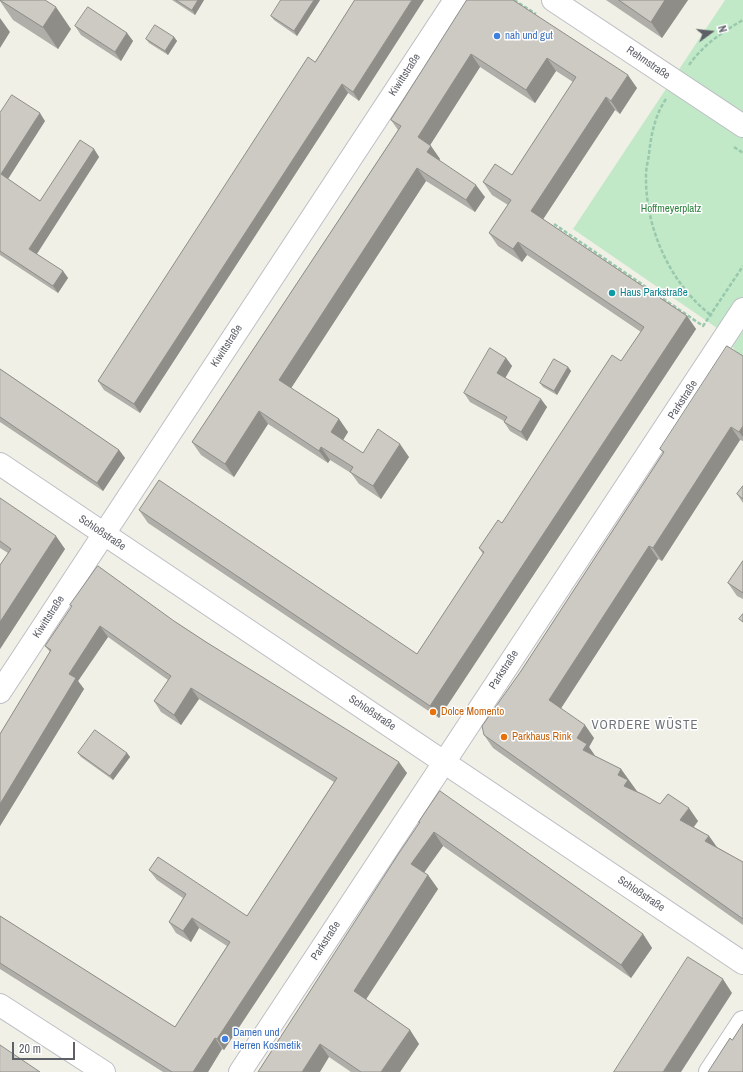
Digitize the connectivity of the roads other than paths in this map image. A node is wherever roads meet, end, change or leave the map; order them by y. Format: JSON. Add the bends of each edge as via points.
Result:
{"nodes":[{"id":1,"x":455,"y":0,"type":"edge"},
{"id":2,"x":553,"y":0,"type":"edge"},
{"id":3,"x":743,"y":126,"type":"edge"},
{"id":4,"x":743,"y":309,"type":"edge"},
{"id":5,"x":0,"y":464,"type":"edge"},
{"id":6,"x":104,"y":534,"type":"junction"},
{"id":7,"x":0,"y":692,"type":"edge"},
{"id":8,"x":444,"y":762,"type":"junction"},
{"id":9,"x":743,"y":963,"type":"edge"},
{"id":10,"x":0,"y":1005,"type":"edge"},
{"id":11,"x":743,"y":1022,"type":"edge"},
{"id":12,"x":104,"y":1072,"type":"edge"},
{"id":13,"x":240,"y":1072,"type":"edge"},
{"id":14,"x":710,"y":1072,"type":"edge"}],
"edges":[{"from":1,"to":6,"type":"street","name":"Kiwittstraße"},
{"from":2,"to":3,"type":"street","name":"Rehmstraße"},
{"from":4,"to":8,"type":"street","name":"Parkstraße"},
{"from":5,"to":6,"type":"street","name":"Schloßstraße"},
{"from":6,"to":7,"type":"street","name":"Kiwittstraße"},
{"from":6,"to":8,"type":"street","name":"Schloßstraße"},
{"from":8,"to":9,"type":"street","name":"Schloßstraße"},
{"from":8,"to":13,"type":"street","name":"Parkstraße"},
{"from":10,"to":12,"type":"street"},
{"from":11,"to":14,"type":"street"}]}
